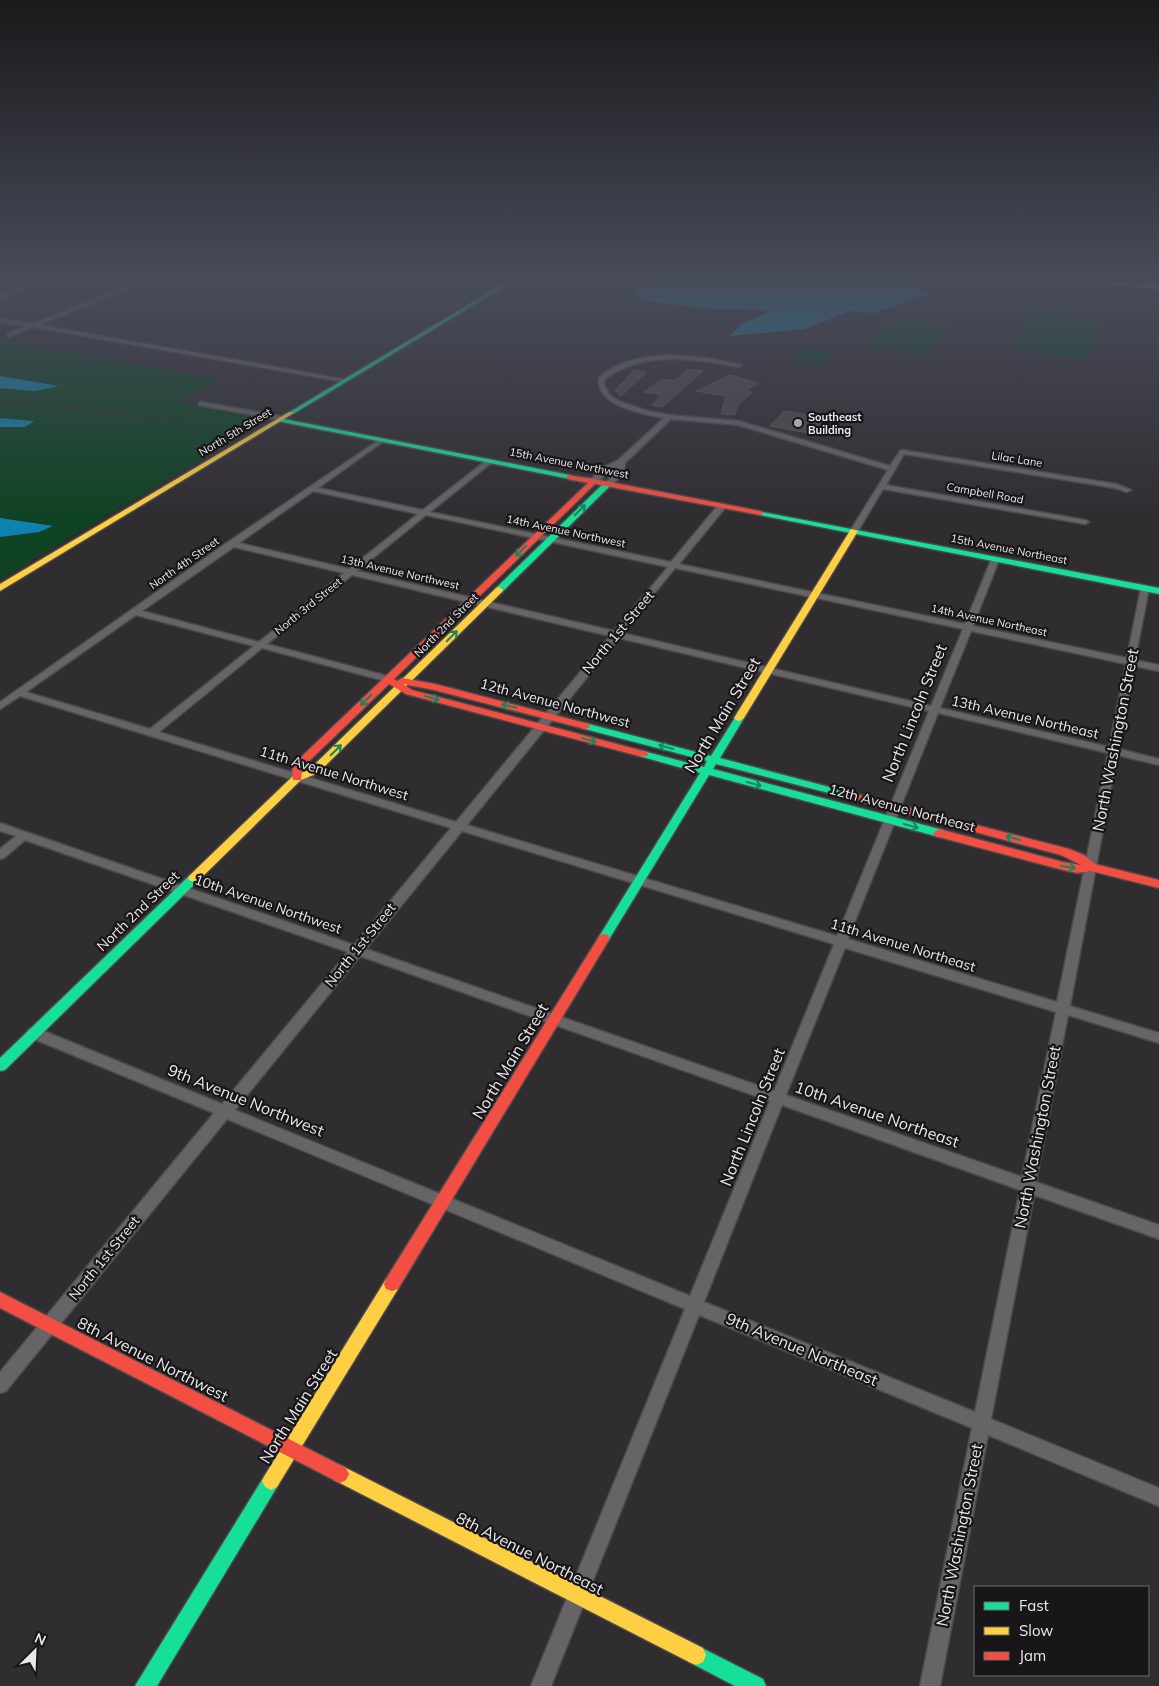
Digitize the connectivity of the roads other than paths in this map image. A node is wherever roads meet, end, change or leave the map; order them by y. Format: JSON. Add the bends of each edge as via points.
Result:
{"nodes":[{"id":1,"x":234,"y":361,"type":"edge"},
{"id":2,"x":378,"y":361,"type":"edge"},
{"id":3,"x":646,"y":361,"type":"edge"},
{"id":4,"x":715,"y":361,"type":"edge"},
{"id":5,"x":739,"y":365,"type":"dead end"},
{"id":6,"x":346,"y":380,"type":"junction"},
{"id":7,"x":201,"y":404,"type":"dead end"},
{"id":8,"x":669,"y":417,"type":"junction"},
{"id":9,"x":280,"y":419,"type":"junction"},
{"id":10,"x":382,"y":440,"type":"junction"},
{"id":11,"x":902,"y":452,"type":"joint"},
{"id":12,"x":488,"y":461,"type":"junction"},
{"id":13,"x":621,"y":462,"type":"junction"},
{"id":14,"x":893,"y":468,"type":"junction"},
{"id":15,"x":594,"y":481,"type":"junction"},
{"id":16,"x":608,"y":484,"type":"junction"},
{"id":17,"x":881,"y":486,"type":"junction"},
{"id":18,"x":312,"y":489,"type":"junction"},
{"id":19,"x":1128,"y":490,"type":"dead end"},
{"id":20,"x":722,"y":506,"type":"junction"},
{"id":21,"x":424,"y":512,"type":"junction"},
{"id":22,"x":1085,"y":522,"type":"dead end"},
{"id":23,"x":854,"y":531,"type":"junction"},
{"id":24,"x":537,"y":536,"type":"junction"},
{"id":25,"x":550,"y":539,"type":"junction"},
{"id":26,"x":232,"y":544,"type":"junction"},
{"id":27,"x":995,"y":560,"type":"junction"},
{"id":28,"x":673,"y":565,"type":"junction"},
{"id":29,"x":351,"y":572,"type":"junction"},
{"id":30,"x":0,"y":588,"type":"edge"},
{"id":31,"x":1145,"y":588,"type":"junction"},
{"id":32,"x":1159,"y":591,"type":"edge"},
{"id":33,"x":815,"y":595,"type":"junction"},
{"id":34,"x":470,"y":600,"type":"junction"},
{"id":35,"x":485,"y":604,"type":"junction"},
{"id":36,"x":135,"y":612,"type":"junction"},
{"id":37,"x":967,"y":627,"type":"junction"},
{"id":38,"x":615,"y":634,"type":"junction"},
{"id":39,"x":259,"y":646,"type":"junction"},
{"id":40,"x":1130,"y":662,"type":"junction"},
{"id":41,"x":1159,"y":668,"type":"edge"},
{"id":42,"x":768,"y":671,"type":"junction"},
{"id":43,"x":388,"y":679,"type":"junction"},
{"id":44,"x":403,"y":685,"type":"junction"},
{"id":45,"x":19,"y":693,"type":"junction"},
{"id":46,"x":0,"y":706,"type":"edge"},
{"id":47,"x":935,"y":709,"type":"junction"},
{"id":48,"x":548,"y":716,"type":"junction"},
{"id":49,"x":539,"y":727,"type":"junction"},
{"id":50,"x":152,"y":733,"type":"junction"},
{"id":51,"x":1113,"y":752,"type":"junction"},
{"id":52,"x":713,"y":760,"type":"junction"},
{"id":53,"x":1159,"y":762,"type":"edge"},
{"id":54,"x":706,"y":771,"type":"junction"},
{"id":55,"x":297,"y":778,"type":"junction"},
{"id":56,"x":893,"y":814,"type":"junction"},
{"id":57,"x":458,"y":826,"type":"junction"},
{"id":58,"x":0,"y":827,"type":"edge"},
{"id":59,"x":24,"y":836,"type":"junction"},
{"id":60,"x":0,"y":855,"type":"edge"},
{"id":61,"x":1091,"y":867,"type":"junction"},
{"id":62,"x":640,"y":881,"type":"junction"},
{"id":63,"x":1159,"y":884,"type":"edge"},
{"id":64,"x":181,"y":890,"type":"junction"},
{"id":65,"x":841,"y":942,"type":"junction"},
{"id":66,"x":356,"y":950,"type":"junction"},
{"id":67,"x":1062,"y":1009,"type":"junction"},
{"id":68,"x":554,"y":1020,"type":"junction"},
{"id":69,"x":34,"y":1033,"type":"junction"},
{"id":70,"x":1159,"y":1038,"type":"edge"},
{"id":71,"x":0,"y":1066,"type":"edge"},
{"id":72,"x":779,"y":1098,"type":"junction"},
{"id":73,"x":225,"y":1110,"type":"junction"},
{"id":74,"x":1028,"y":1186,"type":"junction"},
{"id":75,"x":444,"y":1201,"type":"junction"},
{"id":76,"x":1159,"y":1232,"type":"edge"},
{"id":77,"x":0,"y":1300,"type":"edge"},
{"id":78,"x":695,"y":1304,"type":"junction"},
{"id":79,"x":50,"y":1325,"type":"junction"},
{"id":80,"x":0,"y":1385,"type":"edge"},
{"id":81,"x":981,"y":1424,"type":"junction"},
{"id":82,"x":291,"y":1447,"type":"junction"},
{"id":83,"x":1159,"y":1497,"type":"edge"},
{"id":84,"x":578,"y":1595,"type":"junction"},
{"id":85,"x":145,"y":1686,"type":"edge"},
{"id":86,"x":541,"y":1686,"type":"edge"},
{"id":87,"x":756,"y":1686,"type":"edge"},
{"id":88,"x":930,"y":1686,"type":"edge"}],
"edges":[{"from":1,"to":6,"type":"street"},
{"from":2,"to":6,"type":"street","name":"North 5th Street"},
{"from":3,"to":8,"type":"street","via":[[613,370],[602,378],[601,385],[607,396],[616,402]]},
{"from":4,"to":5,"type":"street"},
{"from":6,"to":9,"type":"street","name":"North 5th Street"},
{"from":7,"to":9,"type":"street","name":"15th Avenue Northwest"},
{"from":8,"to":13,"type":"street"},
{"from":8,"to":14,"type":"street","via":[[739,423]]},
{"from":9,"to":10,"type":"street","name":"15th Avenue Northwest"},
{"from":9,"to":30,"type":"street","name":"North 5th Street"},
{"from":10,"to":12,"type":"street","name":"15th Avenue Northwest"},
{"from":10,"to":18,"type":"street","name":"North 4th Street"},
{"from":11,"to":14,"type":"street","name":"North Main Street"},
{"from":11,"to":19,"type":"street","name":"Lilac Lane"},
{"from":12,"to":15,"type":"street","name":"15th Avenue Northwest"},
{"from":12,"to":21,"type":"street","name":"North 3rd Street"},
{"from":13,"to":15,"type":"street","via":[[605,470]]},
{"from":13,"to":16,"type":"street","via":[[620,473]]},
{"from":14,"to":17,"type":"street","name":"North Main Street"},
{"from":15,"to":16,"type":"street","name":"15th Avenue Northwest"},
{"from":15,"to":24,"type":"street","name":"North 2nd Street"},
{"from":16,"to":20,"type":"street","name":"15th Avenue Northwest"},
{"from":25,"to":16,"type":"street","name":"North 2nd Street","one_way":true},
{"from":17,"to":22,"type":"street","name":"Campbell Road"},
{"from":17,"to":23,"type":"street","name":"North Main Street"},
{"from":18,"to":21,"type":"street","name":"14th Avenue Northwest"},
{"from":18,"to":26,"type":"street","name":"North 4th Street"},
{"from":20,"to":23,"type":"street","name":"15th Avenue Northwest"},
{"from":20,"to":28,"type":"street","name":"North 1st Street"},
{"from":21,"to":24,"type":"street","name":"14th Avenue Northwest"},
{"from":21,"to":29,"type":"street","name":"North 3rd Street"},
{"from":23,"to":27,"type":"street","name":"15th Avenue Northeast"},
{"from":23,"to":33,"type":"street","name":"North Main Street"},
{"from":24,"to":25,"type":"street","name":"14th Avenue Northwest"},
{"from":24,"to":34,"type":"street","name":"North 2nd Street","one_way":true},
{"from":25,"to":28,"type":"street","name":"14th Avenue Northwest"},
{"from":25,"to":35,"type":"street","name":"North 2nd Street"},
{"from":26,"to":29,"type":"street","name":"13th Avenue Northwest"},
{"from":26,"to":36,"type":"street","name":"North 4th Street"},
{"from":27,"to":31,"type":"street","name":"15th Avenue Northeast"},
{"from":27,"to":37,"type":"street","name":"North Lincoln Street"},
{"from":28,"to":33,"type":"street","name":"14th Avenue Northwest"},
{"from":28,"to":38,"type":"street","name":"North 1st Street"},
{"from":29,"to":34,"type":"street","name":"13th Avenue Northwest"},
{"from":29,"to":39,"type":"street","name":"North 3rd Street"},
{"from":31,"to":32,"type":"street","name":"15th Avenue Northeast"},
{"from":31,"to":40,"type":"street","name":"North Washington Street"},
{"from":33,"to":37,"type":"street","name":"14th Avenue Northeast"},
{"from":33,"to":42,"type":"street","name":"North Main Street"},
{"from":34,"to":35,"type":"street","name":"13th Avenue Northwest"},
{"from":34,"to":43,"type":"street","name":"North 2nd Street"},
{"from":35,"to":38,"type":"street","name":"13th Avenue Northwest"},
{"from":44,"to":35,"type":"street","name":"North 2nd Street","one_way":true},
{"from":36,"to":39,"type":"street","name":"12th Avenue Northwest"},
{"from":36,"to":45,"type":"street","name":"North 4th Street"},
{"from":37,"to":40,"type":"street","name":"14th Avenue Northeast"},
{"from":37,"to":47,"type":"street","name":"North Lincoln Street"},
{"from":38,"to":42,"type":"street","name":"13th Avenue Northwest"},
{"from":38,"to":48,"type":"street","name":"North 1st Street"},
{"from":39,"to":43,"type":"street","name":"12th Avenue Northwest"},
{"from":39,"to":50,"type":"street","name":"North 3rd Street"},
{"from":40,"to":41,"type":"street","name":"14th Avenue Northeast"},
{"from":40,"to":51,"type":"street","name":"North Washington Street"},
{"from":42,"to":47,"type":"street","name":"13th Avenue Northeast"},
{"from":42,"to":52,"type":"street","name":"North Main Street"},
{"from":43,"to":44,"type":"street","name":"12th Avenue Northwest"},
{"from":43,"to":55,"type":"street","name":"North 2nd Street","one_way":true,"via":[[302,762],[296,770]]},
{"from":48,"to":44,"type":"street","name":"12th Avenue Northwest","one_way":true},
{"from":44,"to":49,"type":"street","name":"12th Avenue Northwest","one_way":true},
{"from":55,"to":44,"type":"street","name":"North 2nd Street","one_way":true,"via":[[320,766]]},
{"from":45,"to":46,"type":"street","name":"North 4th Street"},
{"from":45,"to":50,"type":"street","name":"11th Avenue Northwest"},
{"from":47,"to":51,"type":"street","name":"13th Avenue Northeast"},
{"from":47,"to":56,"type":"street","name":"North Lincoln Street"},
{"from":48,"to":49,"type":"street","name":"North 1st Street"},
{"from":52,"to":48,"type":"street","name":"12th Avenue Northwest","one_way":true},
{"from":49,"to":54,"type":"street","name":"12th Avenue Northwest","one_way":true},
{"from":49,"to":57,"type":"street","name":"North 1st Street"},
{"from":50,"to":55,"type":"street","name":"11th Avenue Northwest"},
{"from":51,"to":53,"type":"street","name":"13th Avenue Northeast"},
{"from":51,"to":61,"type":"street","name":"North Washington Street"},
{"from":52,"to":54,"type":"street","name":"North Main Street"},
{"from":52,"to":56,"type":"street","name":"12th Avenue Northeast"},
{"from":54,"to":56,"type":"street","name":"12th Avenue Northeast","one_way":true},
{"from":54,"to":62,"type":"street","name":"North Main Street"},
{"from":55,"to":57,"type":"street","name":"11th Avenue Northwest"},
{"from":55,"to":64,"type":"street","name":"North 2nd Street"},
{"from":56,"to":61,"type":"street","name":"12th Avenue Northeast","via":[[1062,866]]},
{"from":56,"to":65,"type":"street","name":"North Lincoln Street"},
{"from":57,"to":62,"type":"street","name":"11th Avenue Northwest"},
{"from":57,"to":66,"type":"street","name":"North 1st Street"},
{"from":58,"to":59,"type":"street","name":"10th Avenue Northwest"},
{"from":59,"to":60,"type":"street"},
{"from":59,"to":64,"type":"street","name":"10th Avenue Northwest"},
{"from":61,"to":63,"type":"street","name":"12th Avenue Northeast"},
{"from":61,"to":67,"type":"street","name":"North Washington Street"},
{"from":62,"to":65,"type":"street","name":"11th Avenue Northeast"},
{"from":62,"to":68,"type":"street","name":"North Main Street"},
{"from":64,"to":66,"type":"street","name":"10th Avenue Northwest"},
{"from":64,"to":69,"type":"street","name":"North 2nd Street"},
{"from":65,"to":67,"type":"street","name":"11th Avenue Northeast"},
{"from":65,"to":72,"type":"street","name":"North Lincoln Street"},
{"from":66,"to":68,"type":"street","name":"10th Avenue Northwest"},
{"from":66,"to":73,"type":"street","name":"North 1st Street"},
{"from":67,"to":70,"type":"street","name":"11th Avenue Northeast"},
{"from":67,"to":74,"type":"street","name":"North Washington Street"},
{"from":68,"to":72,"type":"street","name":"10th Avenue Northeast"},
{"from":68,"to":75,"type":"street","name":"North Main Street"},
{"from":69,"to":71,"type":"street","name":"North 2nd Street"},
{"from":69,"to":73,"type":"street","name":"9th Avenue Northwest"},
{"from":72,"to":74,"type":"street","name":"10th Avenue Northeast"},
{"from":72,"to":78,"type":"street","name":"North Lincoln Street"},
{"from":73,"to":75,"type":"street","name":"9th Avenue Northwest"},
{"from":73,"to":79,"type":"street","name":"North 1st Street"},
{"from":74,"to":76,"type":"street","name":"10th Avenue Northeast"},
{"from":74,"to":81,"type":"street","name":"North Washington Street"},
{"from":75,"to":78,"type":"street","name":"9th Avenue Northeast"},
{"from":75,"to":82,"type":"street","name":"North Main Street"},
{"from":77,"to":79,"type":"street","name":"8th Avenue Northwest"},
{"from":78,"to":81,"type":"street","name":"9th Avenue Northeast"},
{"from":78,"to":84,"type":"street","name":"North Lincoln Street"},
{"from":79,"to":80,"type":"street","name":"North 1st Street"},
{"from":79,"to":82,"type":"street","name":"8th Avenue Northwest"},
{"from":81,"to":83,"type":"street","name":"9th Avenue Northeast"},
{"from":81,"to":88,"type":"street","name":"North Washington Street"},
{"from":82,"to":84,"type":"street","name":"8th Avenue Northeast"},
{"from":82,"to":85,"type":"street","name":"North Main Street"},
{"from":84,"to":86,"type":"street","name":"North Lincoln Street"},
{"from":84,"to":87,"type":"street","name":"8th Avenue Northeast"}]}
